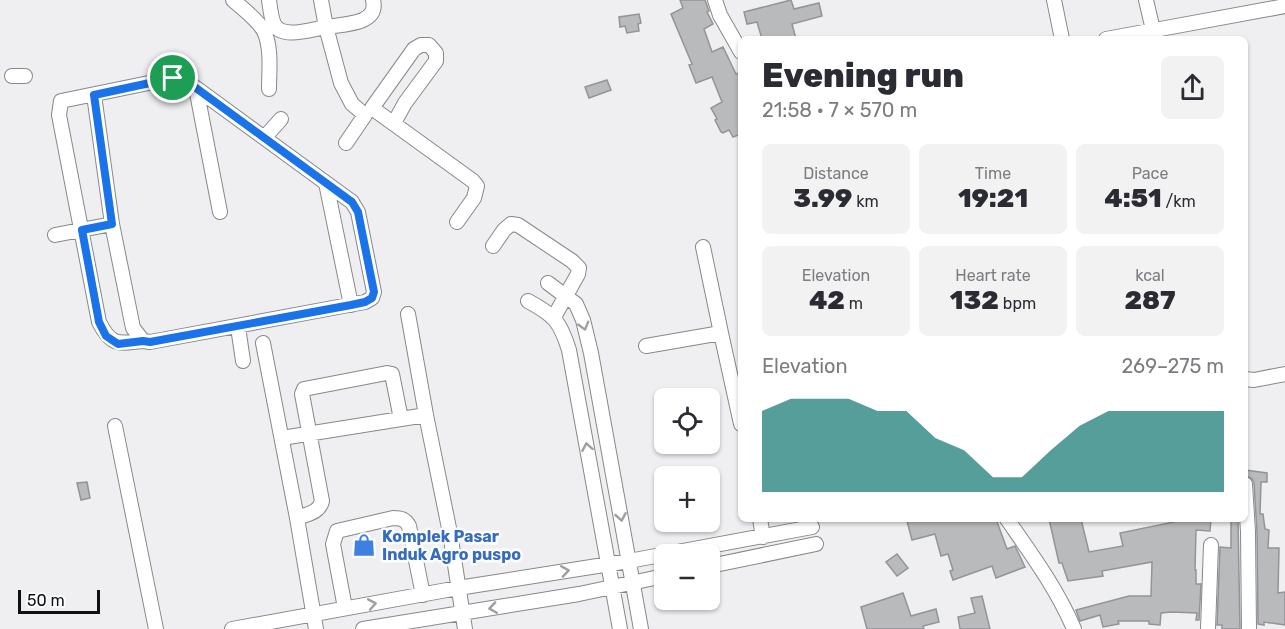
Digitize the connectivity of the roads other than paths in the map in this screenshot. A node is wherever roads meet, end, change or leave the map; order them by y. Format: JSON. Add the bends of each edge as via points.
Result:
{"nodes":[{"id":1,"x":232,"y":0,"type":"edge"},
{"id":2,"x":269,"y":0,"type":"edge"},
{"id":3,"x":321,"y":0,"type":"edge"},
{"id":4,"x":373,"y":0,"type":"edge"},
{"id":5,"x":715,"y":0,"type":"edge"},
{"id":6,"x":1054,"y":0,"type":"edge"},
{"id":7,"x":1146,"y":0,"type":"edge"},
{"id":8,"x":1285,"y":6,"type":"edge"},
{"id":9,"x":326,"y":27,"type":"junction"},
{"id":10,"x":1153,"y":30,"type":"junction"},
{"id":11,"x":1061,"y":36,"type":"edge"},
{"id":12,"x":1122,"y":36,"type":"edge"},
{"id":13,"x":738,"y":47,"type":"edge"},
{"id":14,"x":196,"y":88,"type":"junction"},
{"id":15,"x":269,"y":89,"type":"dead end"},
{"id":16,"x":94,"y":95,"type":"junction"},
{"id":17,"x":372,"y":106,"type":"junction"},
{"id":18,"x":398,"y":116,"type":"junction"},
{"id":19,"x":281,"y":119,"type":"dead end"},
{"id":20,"x":265,"y":137,"type":"junction"},
{"id":21,"x":346,"y":143,"type":"dead end"},
{"id":22,"x":326,"y":183,"type":"junction"},
{"id":23,"x":220,"y":212,"type":"dead end"},
{"id":24,"x":458,"y":222,"type":"dead end"},
{"id":25,"x":112,"y":224,"type":"junction"},
{"id":26,"x":82,"y":230,"type":"junction"},
{"id":27,"x":55,"y":235,"type":"dead end"},
{"id":28,"x":493,"y":246,"type":"dead end"},
{"id":29,"x":703,"y":247,"type":"dead end"},
{"id":30,"x":548,"y":283,"type":"dead end"},
{"id":31,"x":566,"y":295,"type":"junction"},
{"id":32,"x":528,"y":301,"type":"dead end"},
{"id":33,"x":351,"y":305,"type":"junction"},
{"id":34,"x":408,"y":314,"type":"dead end"},
{"id":35,"x":554,"y":317,"type":"junction"},
{"id":36,"x":238,"y":327,"type":"junction"},
{"id":37,"x":721,"y":333,"type":"junction"},
{"id":38,"x":143,"y":341,"type":"junction"},
{"id":39,"x":263,"y":343,"type":"dead end"},
{"id":40,"x":646,"y":346,"type":"dead end"},
{"id":41,"x":243,"y":361,"type":"dead end"},
{"id":42,"x":1285,"y":374,"type":"edge"},
{"id":43,"x":1248,"y":379,"type":"edge"},
{"id":44,"x":738,"y":410,"type":"edge"},
{"id":45,"x":426,"y":415,"type":"junction"},
{"id":46,"x":401,"y":419,"type":"junction"},
{"id":47,"x":115,"y":426,"type":"dead end"},
{"id":48,"x":309,"y":434,"type":"junction"},
{"id":49,"x":282,"y":438,"type":"junction"},
{"id":50,"x":297,"y":518,"type":"junction"},
{"id":51,"x":760,"y":522,"type":"edge"},
{"id":52,"x":1009,"y":522,"type":"edge"},
{"id":53,"x":1247,"y":522,"type":"edge"},
{"id":54,"x":812,"y":527,"type":"dead end"},
{"id":55,"x":763,"y":537,"type":"junction"},
{"id":56,"x":816,"y":544,"type":"dead end"},
{"id":57,"x":1211,"y":545,"type":"dead end"},
{"id":58,"x":629,"y":561,"type":"junction"},
{"id":59,"x":609,"y":564,"type":"junction"},
{"id":60,"x":720,"y":564,"type":"edge"},
{"id":61,"x":654,"y":578,"type":"edge"},
{"id":62,"x":633,"y":583,"type":"junction"},
{"id":63,"x":612,"y":587,"type":"junction"},
{"id":64,"x":458,"y":588,"type":"junction"},
{"id":65,"x":423,"y":595,"type":"junction"},
{"id":66,"x":345,"y":609,"type":"junction"},
{"id":67,"x":462,"y":613,"type":"junction"},
{"id":68,"x":313,"y":614,"type":"junction"},
{"id":69,"x":156,"y":629,"type":"edge"},
{"id":70,"x":232,"y":629,"type":"edge"},
{"id":71,"x":316,"y":629,"type":"edge"},
{"id":72,"x":363,"y":629,"type":"edge"},
{"id":73,"x":465,"y":629,"type":"edge"},
{"id":74,"x":620,"y":629,"type":"edge"},
{"id":75,"x":641,"y":629,"type":"edge"},
{"id":76,"x":1074,"y":629,"type":"edge"},
{"id":77,"x":1208,"y":629,"type":"edge"},
{"id":78,"x":1249,"y":629,"type":"edge"}],
"edges":[{"from":1,"to":15,"type":"street","via":[[264,32]]},
{"from":2,"to":9,"type":"street","via":[[273,24],[278,30],[285,33]]},
{"from":3,"to":9,"type":"street"},
{"from":4,"to":9,"type":"street","via":[[372,14],[361,21]]},
{"from":5,"to":13,"type":"street"},
{"from":6,"to":11,"type":"street"},
{"from":7,"to":10,"type":"street"},
{"from":8,"to":10,"type":"street"},
{"from":9,"to":17,"type":"street","via":[[341,83],[352,104]]},
{"from":10,"to":12,"type":"street"},
{"from":14,"to":16,"type":"street","via":[[173,78]]},
{"from":14,"to":20,"type":"street"},
{"from":14,"to":23,"type":"street"},
{"from":16,"to":25,"type":"street"},
{"from":16,"to":26,"type":"street","via":[[61,101],[59,108]]},
{"from":17,"to":18,"type":"street"},
{"from":17,"to":18,"type":"street","via":[[414,50],[429,45],[436,61]]},
{"from":17,"to":21,"type":"street"},
{"from":18,"to":24,"type":"street","via":[[477,186]]},
{"from":19,"to":20,"type":"street"},
{"from":20,"to":22,"type":"street"},
{"from":22,"to":33,"type":"street"},
{"from":22,"to":33,"type":"street","via":[[345,195],[358,212],[374,292],[365,302]]},
{"from":25,"to":26,"type":"street"},
{"from":25,"to":38,"type":"street","via":[[133,328]]},
{"from":26,"to":27,"type":"street"},
{"from":26,"to":38,"type":"street","via":[[99,322],[106,336],[118,344]]},
{"from":28,"to":31,"type":"street","via":[[511,224],[518,225],[572,261],[579,268],[578,274]]},
{"from":29,"to":37,"type":"street"},
{"from":30,"to":31,"type":"street"},
{"from":31,"to":35,"type":"street"},
{"from":31,"to":58,"type":"street","one_way":true,"via":[[576,304],[583,320],[591,353]]},
{"from":32,"to":35,"type":"street"},
{"from":33,"to":36,"type":"street"},
{"from":34,"to":45,"type":"street"},
{"from":59,"to":35,"type":"street","one_way":true,"via":[[569,350],[563,329]]},
{"from":36,"to":38,"type":"street"},
{"from":36,"to":41,"type":"street"},
{"from":37,"to":40,"type":"street"},
{"from":37,"to":44,"type":"street"},
{"from":39,"to":49,"type":"street"},
{"from":42,"to":43,"type":"street"},
{"from":45,"to":46,"type":"street"},
{"from":45,"to":64,"type":"street"},
{"from":46,"to":48,"type":"street"},
{"from":46,"to":48,"type":"street","via":[[394,377],[387,373],[304,389]]},
{"from":47,"to":69,"type":"street"},
{"from":48,"to":49,"type":"street"},
{"from":48,"to":50,"type":"street","via":[[322,501],[316,511]]},
{"from":49,"to":50,"type":"street"},
{"from":50,"to":68,"type":"street"},
{"from":51,"to":55,"type":"street"},
{"from":52,"to":76,"type":"street","via":[[1044,570]]},
{"from":53,"to":78,"type":"street"},
{"from":54,"to":55,"type":"street"},
{"from":55,"to":58,"type":"street"},
{"from":56,"to":60,"type":"street"},
{"from":57,"to":77,"type":"street"},
{"from":58,"to":59,"type":"street"},
{"from":58,"to":62,"type":"street"},
{"from":59,"to":63,"type":"street"},
{"from":64,"to":59,"type":"street","one_way":true},
{"from":61,"to":62,"type":"street"},
{"from":62,"to":63,"type":"street"},
{"from":62,"to":75,"type":"street"},
{"from":63,"to":67,"type":"street","one_way":true},
{"from":63,"to":74,"type":"street"},
{"from":64,"to":65,"type":"street"},
{"from":64,"to":67,"type":"street"},
{"from":66,"to":65,"type":"street","one_way":true},
{"from":65,"to":66,"type":"street","via":[[409,526],[400,518],[393,518],[337,531],[333,544]]},
{"from":66,"to":68,"type":"street"},
{"from":67,"to":72,"type":"street"},
{"from":67,"to":73,"type":"street"},
{"from":68,"to":70,"type":"street"},
{"from":68,"to":71,"type":"street"}]}
